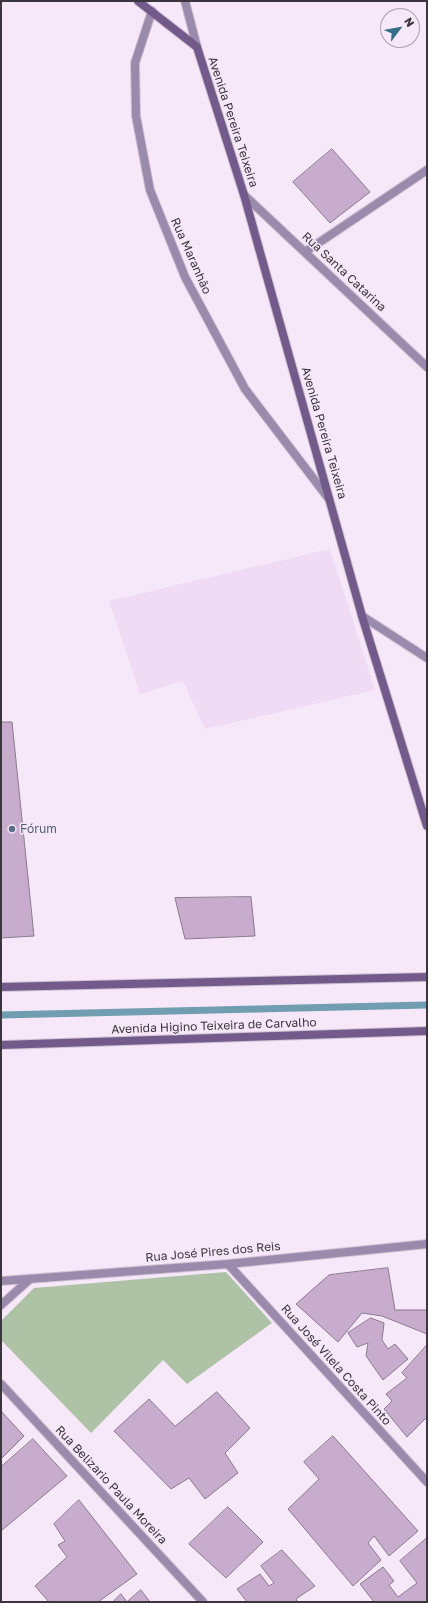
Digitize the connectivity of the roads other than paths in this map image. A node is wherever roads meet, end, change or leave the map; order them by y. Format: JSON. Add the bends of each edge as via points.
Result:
{"nodes":[{"id":1,"x":138,"y":1,"type":"edge"},
{"id":2,"x":185,"y":1,"type":"edge"},
{"id":3,"x":152,"y":11,"type":"junction"},
{"id":4,"x":197,"y":47,"type":"junction"},
{"id":5,"x":427,"y":170,"type":"edge"},
{"id":6,"x":244,"y":195,"type":"junction"},
{"id":7,"x":305,"y":252,"type":"junction"},
{"id":8,"x":427,"y":367,"type":"edge"},
{"id":9,"x":330,"y":499,"type":"junction"},
{"id":10,"x":362,"y":616,"type":"junction"},
{"id":11,"x":427,"y":658,"type":"edge"},
{"id":12,"x":427,"y":826,"type":"edge"},
{"id":13,"x":427,"y":977,"type":"edge"},
{"id":14,"x":1,"y":987,"type":"edge"},
{"id":15,"x":427,"y":1031,"type":"edge"},
{"id":16,"x":1,"y":1045,"type":"edge"},
{"id":17,"x":427,"y":1244,"type":"edge"},
{"id":18,"x":228,"y":1264,"type":"junction"},
{"id":19,"x":30,"y":1279,"type":"junction"},
{"id":20,"x":1,"y":1281,"type":"edge"},
{"id":21,"x":1,"y":1305,"type":"edge"},
{"id":22,"x":1,"y":1384,"type":"edge"},
{"id":23,"x":427,"y":1482,"type":"edge"},
{"id":24,"x":203,"y":1602,"type":"edge"}],
"edges":[{"from":1,"to":3,"type":"street"},
{"from":2,"to":4,"type":"street"},
{"from":3,"to":4,"type":"street"},
{"from":3,"to":9,"type":"street","name":"Rua Maranhão","via":[[136,63],[136,116],[150,190],[185,277],[245,389]]},
{"from":4,"to":6,"type":"street","name":"Avenida Pereira Teixeira"},
{"from":5,"to":7,"type":"street"},
{"from":6,"to":7,"type":"street","name":"Rua Santa Catarina"},
{"from":6,"to":9,"type":"street","name":"Avenida Pereira Teixeira"},
{"from":7,"to":8,"type":"street","name":"Rua Santa Catarina"},
{"from":9,"to":10,"type":"street","name":"Avenida Pereira Teixeira"},
{"from":10,"to":11,"type":"street"},
{"from":10,"to":12,"type":"street","name":"Avenida Pereira Teixeira"},
{"from":13,"to":14,"type":"street"},
{"from":15,"to":16,"type":"street","name":"Avenida Higino Teixeira de Carvalho"},
{"from":17,"to":18,"type":"street","name":"Rua José Pires dos Reis"},
{"from":18,"to":19,"type":"street","name":"Rua José Pires dos Reis"},
{"from":18,"to":23,"type":"street","name":"Rua José Vilela Costa Pinto"},
{"from":19,"to":20,"type":"street","name":"Rua José Pires dos Reis"},
{"from":19,"to":21,"type":"street"},
{"from":22,"to":24,"type":"street","name":"Rua Belizario Paula Moreira"}]}
